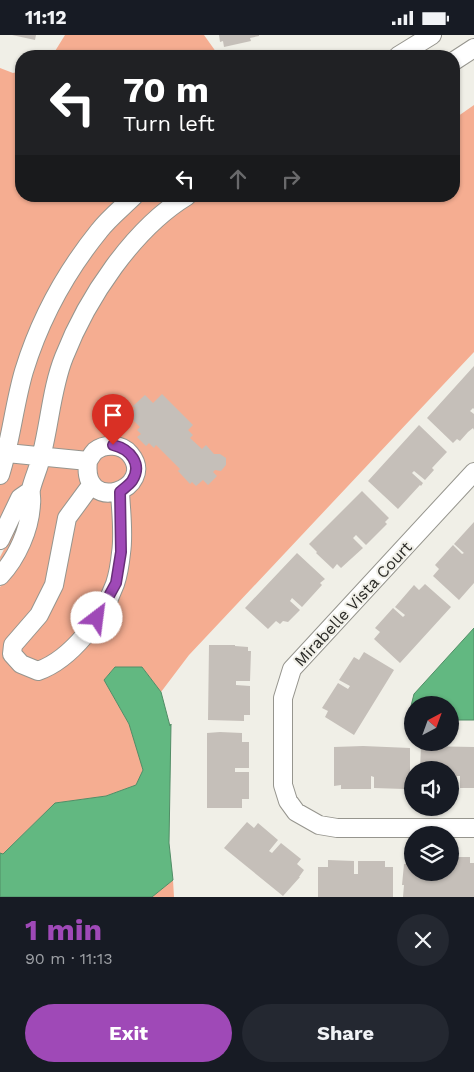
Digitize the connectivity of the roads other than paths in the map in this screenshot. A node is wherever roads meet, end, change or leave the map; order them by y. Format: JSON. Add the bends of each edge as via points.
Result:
{"nodes":[{"id":1,"x":432,"y":35,"type":"edge"},
{"id":2,"x":474,"y":48,"type":"edge"},
{"id":3,"x":408,"y":50,"type":"edge"},
{"id":4,"x":460,"y":57,"type":"edge"},
{"id":5,"x":128,"y":202,"type":"edge"},
{"id":6,"x":179,"y":202,"type":"edge"},
{"id":7,"x":7,"y":453,"type":"junction"},
{"id":8,"x":42,"y":456,"type":"junction"},
{"id":9,"x":88,"y":461,"type":"junction"},
{"id":10,"x":474,"y":472,"type":"edge"},
{"id":11,"x":0,"y":475,"type":"edge"},
{"id":12,"x":92,"y":484,"type":"junction"},
{"id":13,"x":30,"y":491,"type":"junction"},
{"id":14,"x":120,"y":492,"type":"junction"},
{"id":15,"x":0,"y":540,"type":"edge"},
{"id":16,"x":0,"y":576,"type":"edge"},
{"id":17,"x":474,"y":828,"type":"edge"}],
"edges":[{"from":1,"to":3,"type":"street"},
{"from":2,"to":4,"type":"street"},
{"from":5,"to":7,"type":"street","via":[[100,229],[66,275],[45,313],[24,370]]},
{"from":6,"to":8,"type":"street","via":[[135,241],[86,309],[56,383]]},
{"from":7,"to":8,"type":"street"},
{"from":7,"to":11,"type":"street"},
{"from":8,"to":9,"type":"street"},
{"from":8,"to":13,"type":"street"},
{"from":9,"to":12,"type":"street","via":[[87,472]]},
{"from":9,"to":14,"type":"street","via":[[95,451],[105,446],[113,445],[127,451],[133,457],[136,470],[132,482]]},
{"from":10,"to":17,"type":"street","name":"Mirabelle Vista Court","via":[[292,669],[283,698],[283,785],[296,812],[320,825],[337,827]]},
{"from":12,"to":14,"type":"street","via":[[103,492]]},
{"from":12,"to":14,"type":"street","via":[[67,518],[54,585],[39,615],[13,645],[12,654],[21,663],[38,671],[59,661],[90,629],[116,583],[121,552]]},
{"from":13,"to":15,"type":"street","via":[[20,497]]},
{"from":13,"to":16,"type":"street","via":[[26,530],[14,558]]}]}
